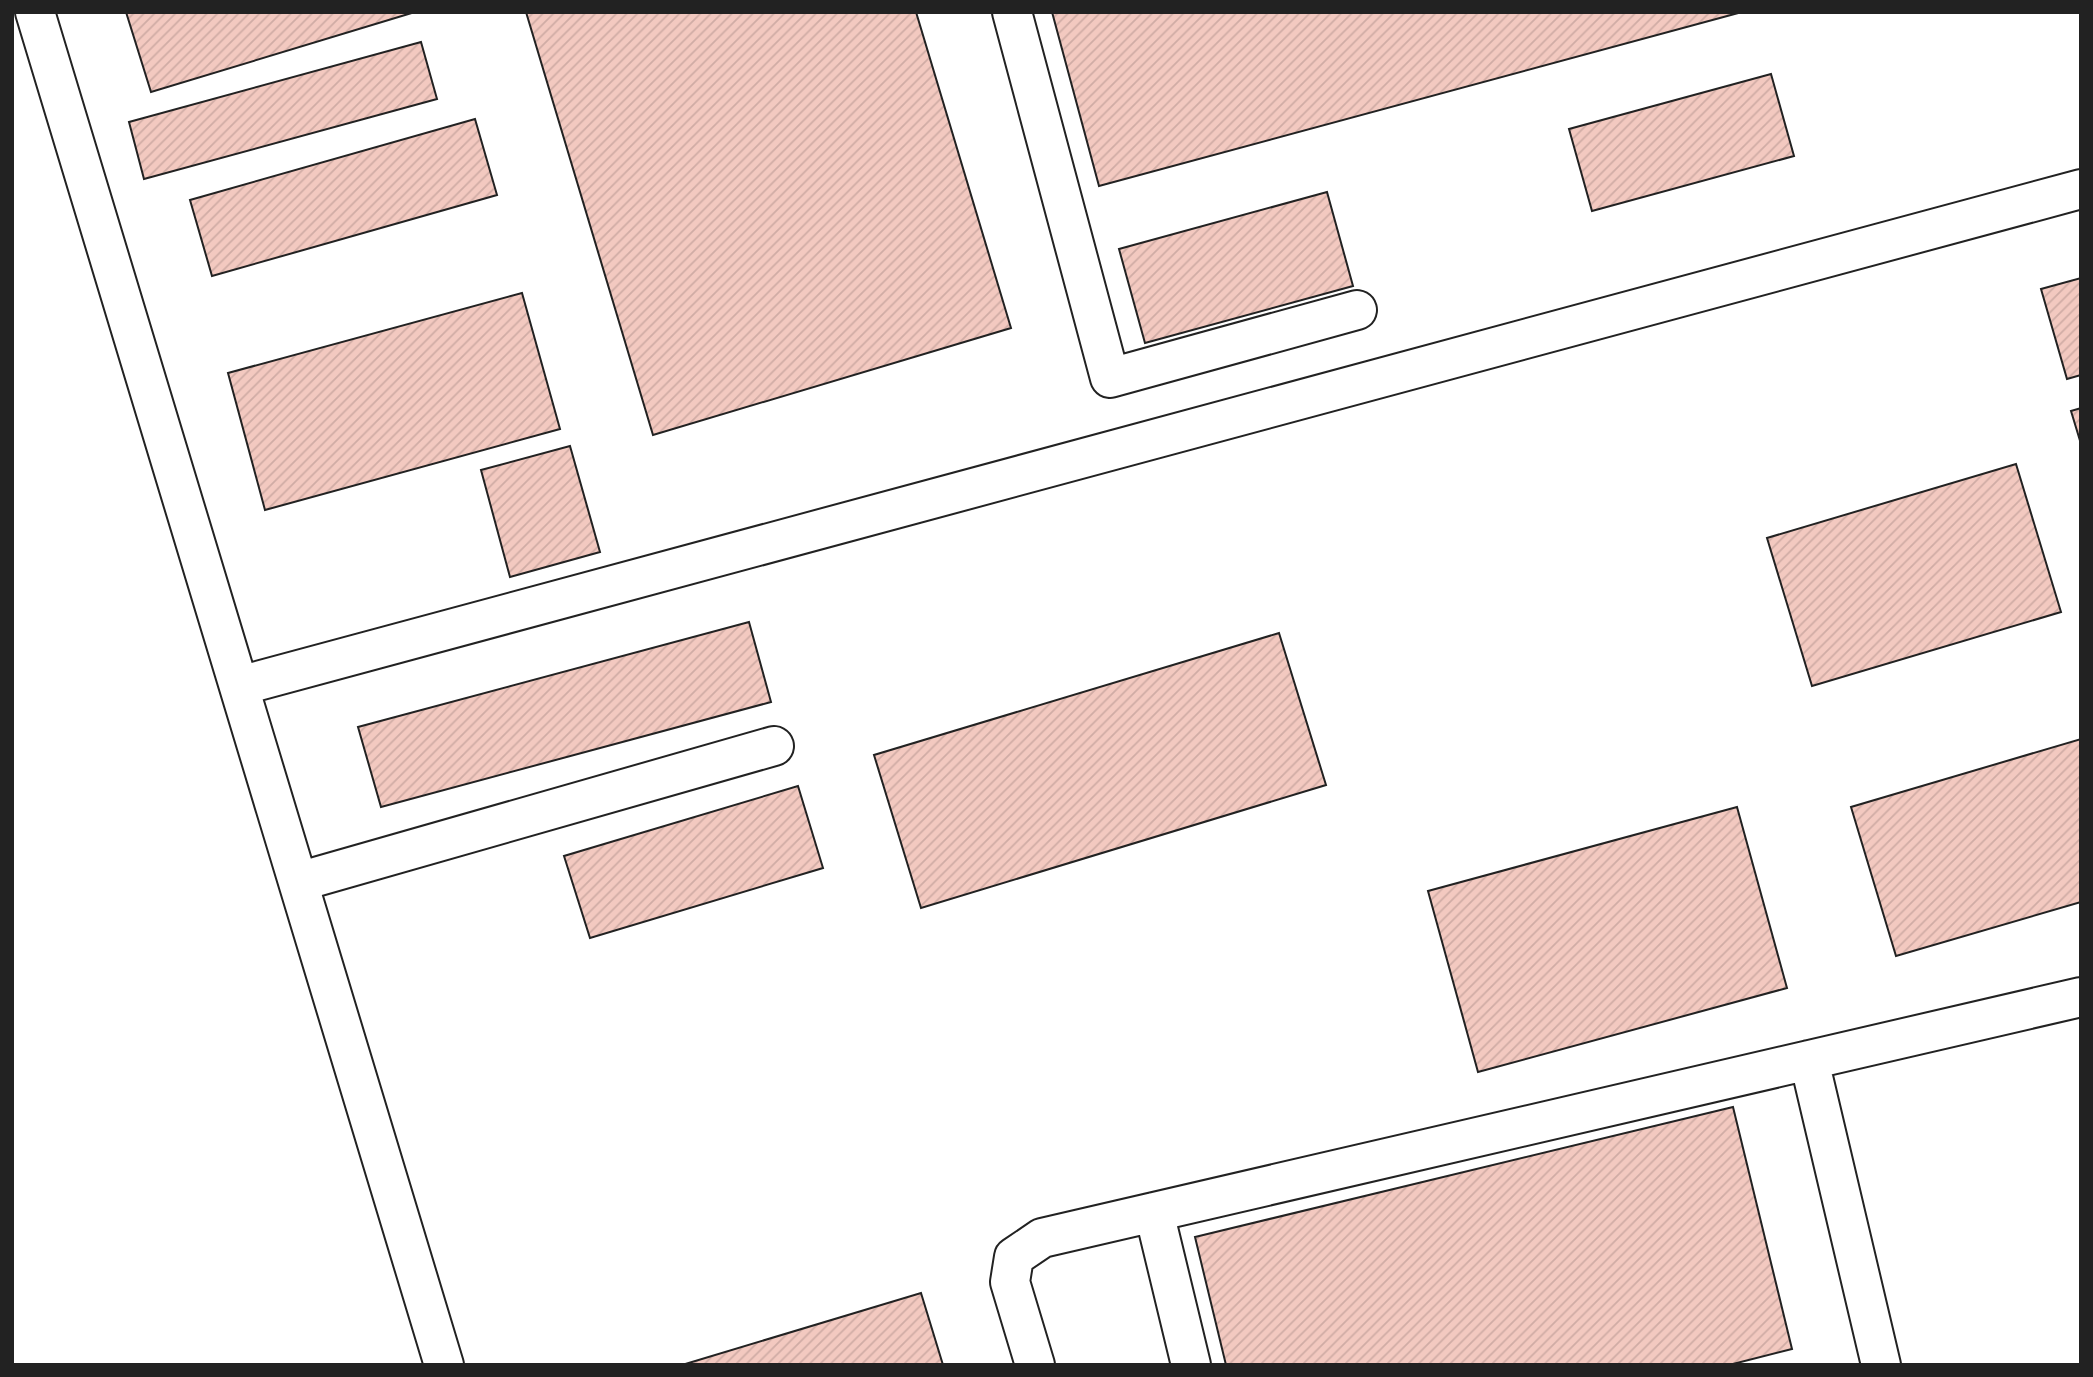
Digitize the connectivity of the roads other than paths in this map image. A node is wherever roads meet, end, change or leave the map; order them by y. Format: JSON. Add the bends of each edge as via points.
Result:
{"nodes":[{"id":1,"x":35,"y":12,"type":"edge"},
{"id":2,"x":1012,"y":12,"type":"edge"},
{"id":3,"x":2081,"y":188,"type":"edge"},
{"id":4,"x":1357,"y":310,"type":"dead end"},
{"id":5,"x":239,"y":686,"type":"junction"},
{"id":6,"x":774,"y":746,"type":"dead end"},
{"id":7,"x":298,"y":881,"type":"junction"},
{"id":8,"x":2081,"y":997,"type":"edge"},
{"id":9,"x":1810,"y":1060,"type":"junction"},
{"id":10,"x":1154,"y":1212,"type":"junction"},
{"id":11,"x":444,"y":1365,"type":"edge"},
{"id":12,"x":1035,"y":1365,"type":"edge"},
{"id":13,"x":1191,"y":1365,"type":"edge"},
{"id":14,"x":1881,"y":1365,"type":"edge"}],
"edges":[{"from":1,"to":5,"type":"street"},
{"from":2,"to":4,"type":"street","via":[[1110,377]]},
{"from":3,"to":5,"type":"street"},
{"from":5,"to":7,"type":"street"},
{"from":6,"to":7,"type":"street"},
{"from":7,"to":11,"type":"street"},
{"from":8,"to":9,"type":"street"},
{"from":9,"to":10,"type":"street"},
{"from":9,"to":14,"type":"street"},
{"from":10,"to":12,"type":"street","via":[[1042,1238],[1014,1257],[1010,1282]]},
{"from":10,"to":13,"type":"street"}]}
